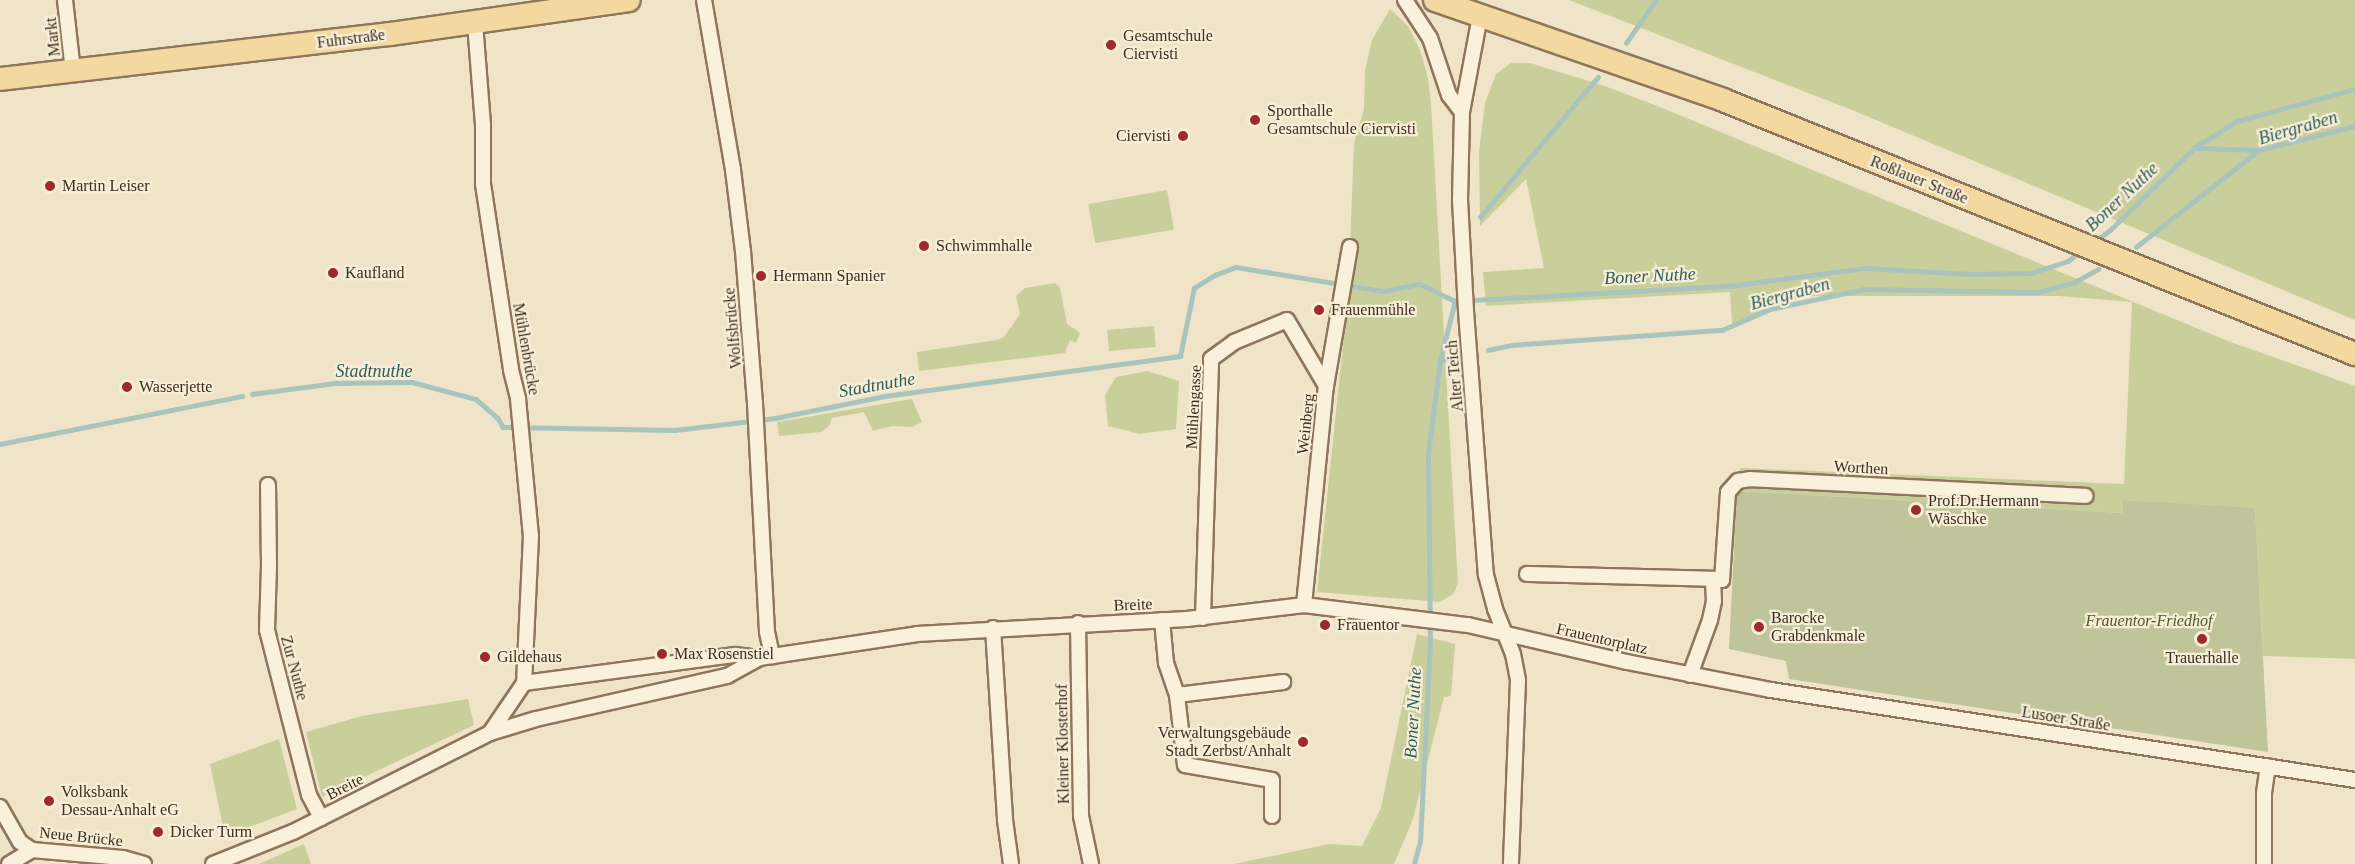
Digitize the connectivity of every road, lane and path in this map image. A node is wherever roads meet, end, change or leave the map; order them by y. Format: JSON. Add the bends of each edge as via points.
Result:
{"nodes":[{"id":1,"x":65,"y":0,"type":"edge"},
{"id":2,"x":629,"y":0,"type":"edge"},
{"id":3,"x":704,"y":0,"type":"edge"},
{"id":4,"x":1405,"y":0,"type":"edge"},
{"id":5,"x":1435,"y":0,"type":"edge"},
{"id":6,"x":1480,"y":16,"type":"junction"},
{"id":7,"x":475,"y":23,"type":"junction"},
{"id":8,"x":73,"y":71,"type":"junction"},
{"id":9,"x":0,"y":79,"type":"edge"},
{"id":10,"x":1462,"y":112,"type":"junction"},
{"id":11,"x":1350,"y":248,"type":"dead end"},
{"id":12,"x":2355,"y":354,"type":"edge"},
{"id":13,"x":1326,"y":386,"type":"junction"},
{"id":14,"x":268,"y":485,"type":"dead end"},
{"id":15,"x":2086,"y":496,"type":"dead end"},
{"id":16,"x":1527,"y":574,"type":"dead end"},
{"id":17,"x":1717,"y":580,"type":"junction"},
{"id":18,"x":1304,"y":605,"type":"junction"},
{"id":19,"x":1203,"y":618,"type":"junction"},
{"id":20,"x":1162,"y":620,"type":"junction"},
{"id":21,"x":1078,"y":623,"type":"junction"},
{"id":22,"x":993,"y":628,"type":"junction"},
{"id":23,"x":1507,"y":634,"type":"junction"},
{"id":24,"x":766,"y":657,"type":"junction"},
{"id":25,"x":1690,"y":675,"type":"junction"},
{"id":26,"x":1283,"y":682,"type":"dead end"},
{"id":27,"x":524,"y":683,"type":"junction"},
{"id":28,"x":1771,"y":690,"type":"joint"},
{"id":29,"x":1177,"y":695,"type":"junction"},
{"id":30,"x":490,"y":733,"type":"junction"},
{"id":31,"x":2268,"y":766,"type":"junction"},
{"id":32,"x":2355,"y":780,"type":"edge"},
{"id":33,"x":0,"y":807,"type":"edge"},
{"id":34,"x":1272,"y":816,"type":"dead end"},
{"id":35,"x":321,"y":818,"type":"junction"},
{"id":36,"x":32,"y":850,"type":"junction"},
{"id":37,"x":9,"y":864,"type":"edge"},
{"id":38,"x":144,"y":864,"type":"edge"},
{"id":39,"x":213,"y":864,"type":"edge"},
{"id":40,"x":1011,"y":864,"type":"edge"},
{"id":41,"x":1091,"y":864,"type":"edge"},
{"id":42,"x":1511,"y":864,"type":"edge"},
{"id":43,"x":2264,"y":864,"type":"edge"}],
"edges":[{"from":1,"to":8,"type":"street","name":"Markt"},
{"from":2,"to":7,"type":"main road","name":"Fuhrstraße"},
{"from":3,"to":24,"type":"street","name":"Wolfsbrücke","via":[[735,181],[755,403],[768,632]]},
{"from":4,"to":10,"type":"street","via":[[1430,38],[1449,95]]},
{"from":5,"to":6,"type":"main road"},
{"from":6,"to":10,"type":"street","name":"Alter Teich"},
{"from":6,"to":12,"type":"main road","name":"Roßlauer Straße","via":[[1723,100]]},
{"from":7,"to":8,"type":"main road","name":"Fuhrstraße"},
{"from":7,"to":27,"type":"street","name":"Mühlenbrücke","via":[[483,183],[520,414],[531,536]]},
{"from":8,"to":9,"type":"main road","name":"Fuhrstraße"},
{"from":10,"to":23,"type":"street","name":"Alter Teich","via":[[1460,200],[1464,281],[1486,575]]},
{"from":11,"to":13,"type":"street","name":"Weinberg"},
{"from":13,"to":18,"type":"street","name":"Weinberg"},
{"from":13,"to":19,"type":"street","name":"Mühlengasse","via":[[1287,321],[1234,342],[1211,359]]},
{"from":14,"to":35,"type":"street","name":"Zur Nuthe","via":[[267,630],[309,795]]},
{"from":15,"to":17,"type":"street","name":"Worthen","via":[[1738,481],[1728,492]]},
{"from":16,"to":17,"type":"street"},
{"from":17,"to":25,"type":"street","via":[[1710,620]]},
{"from":18,"to":19,"type":"street","name":"Breite"},
{"from":18,"to":23,"type":"street","name":"Breite"},
{"from":19,"to":20,"type":"street","name":"Breite"},
{"from":20,"to":21,"type":"street","name":"Breite"},
{"from":20,"to":29,"type":"street","via":[[1166,663]]},
{"from":21,"to":22,"type":"street","name":"Breite"},
{"from":21,"to":41,"type":"street","name":"Kleiner Klosterhof","via":[[1081,816]]},
{"from":22,"to":24,"type":"street","name":"Breite","via":[[917,634]]},
{"from":22,"to":40,"type":"street"},
{"from":23,"to":25,"type":"street","name":"Frauentorplatz"},
{"from":23,"to":42,"type":"street","name":"Alter Teich","via":[[1518,692]]},
{"from":24,"to":27,"type":"street","name":"Breite","via":[[735,655]]},
{"from":24,"to":30,"type":"street","name":"Breite","via":[[727,676]]},
{"from":25,"to":28,"type":"street","name":"Frauentorplatz"},
{"from":26,"to":29,"type":"street"},
{"from":27,"to":30,"type":"street","name":"Breite"},
{"from":28,"to":31,"type":"street","name":"Lusoer Straße"},
{"from":29,"to":34,"type":"street","via":[[1185,765],[1272,780]]},
{"from":30,"to":35,"type":"street","name":"Breite"},
{"from":31,"to":32,"type":"street","name":"Lusoer Straße"},
{"from":31,"to":43,"type":"street"},
{"from":33,"to":36,"type":"street","name":"Neue Brücke","via":[[20,842]]},
{"from":35,"to":39,"type":"street","name":"Breite"},
{"from":36,"to":37,"type":"street"},
{"from":36,"to":38,"type":"street","name":"Neue Brücke","via":[[123,858]]}]}
